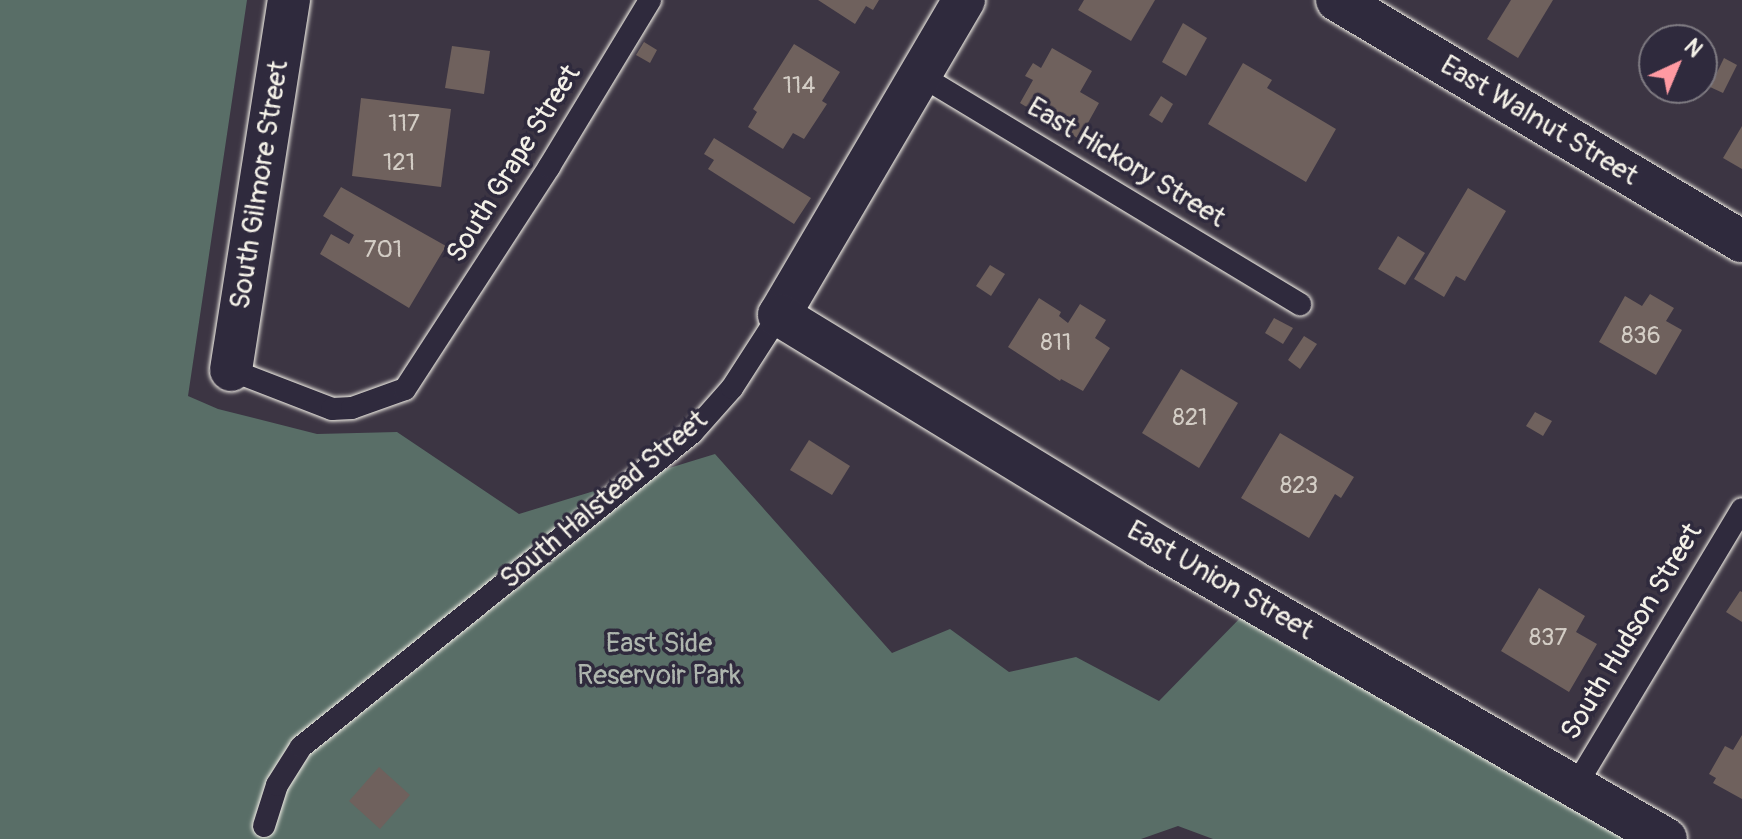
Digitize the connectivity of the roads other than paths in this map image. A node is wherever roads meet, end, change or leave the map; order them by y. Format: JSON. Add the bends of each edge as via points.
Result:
{"nodes":[{"id":1,"x":289,"y":0,"type":"edge"},
{"id":2,"x":650,"y":0,"type":"edge"},
{"id":3,"x":964,"y":0,"type":"edge"},
{"id":4,"x":1337,"y":0,"type":"edge"},
{"id":5,"x":920,"y":75,"type":"junction"},
{"id":6,"x":1742,"y":241,"type":"edge"},
{"id":7,"x":1300,"y":304,"type":"dead end"},
{"id":8,"x":779,"y":315,"type":"junction"},
{"id":9,"x":231,"y":370,"type":"joint"},
{"id":10,"x":1742,"y":509,"type":"edge"},
{"id":11,"x":1575,"y":787,"type":"junction"},
{"id":12,"x":264,"y":826,"type":"dead end"},
{"id":13,"x":1666,"y":839,"type":"edge"}],
"edges":[{"from":1,"to":9,"type":"street","name":"South Gilmore Street"},
{"from":2,"to":9,"type":"lane","name":"South Grape Street","via":[[405,389],[352,408],[332,409]]},
{"from":3,"to":5,"type":"street","name":"South Halstead Street"},
{"from":4,"to":6,"type":"street","name":"East Walnut Street"},
{"from":5,"to":7,"type":"lane","name":"East Hickory Street"},
{"from":5,"to":8,"type":"street","name":"South Halstead Street"},
{"from":8,"to":11,"type":"street","name":"East Union Street","via":[[1159,547]]},
{"from":8,"to":12,"type":"lane","name":"South Halstead Street","via":[[732,388],[692,433],[301,747],[277,785]]},
{"from":10,"to":11,"type":"lane","name":"South Hudson Street"},
{"from":11,"to":13,"type":"street","name":"East Union Street"}]}
